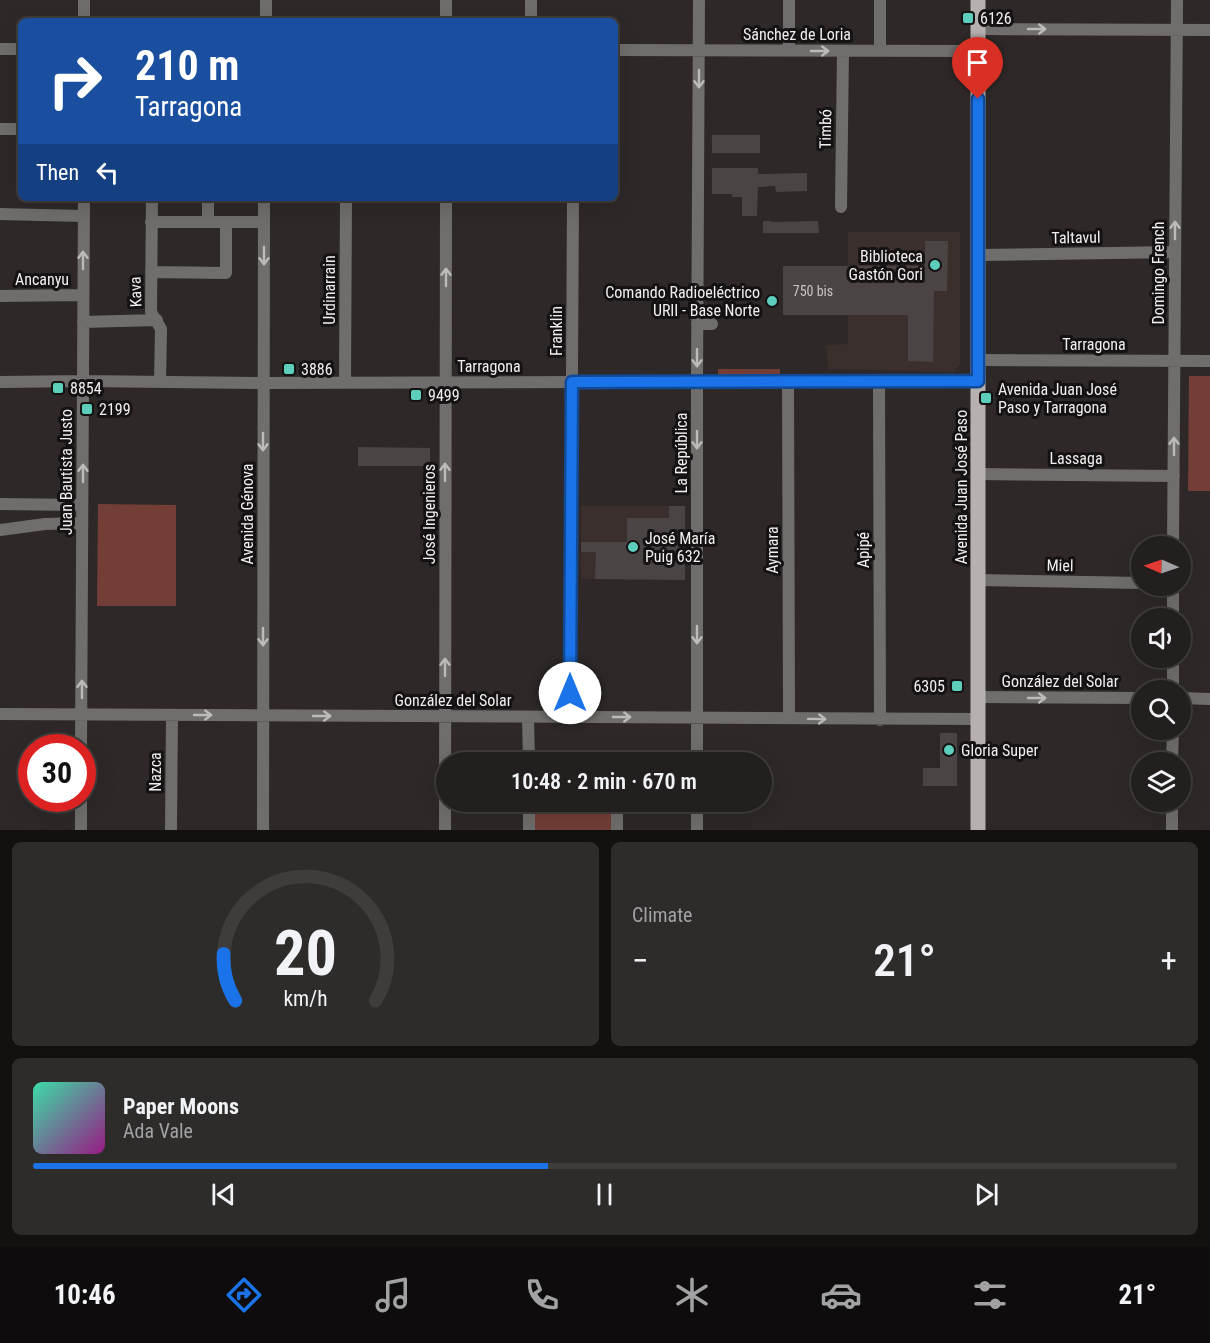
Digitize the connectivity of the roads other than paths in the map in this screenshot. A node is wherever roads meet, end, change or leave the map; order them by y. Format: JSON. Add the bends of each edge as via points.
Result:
{"nodes":[{"id":1,"x":84,"y":0,"type":"edge"},
{"id":2,"x":266,"y":0,"type":"edge"},
{"id":3,"x":446,"y":0,"type":"edge"},
{"id":4,"x":531,"y":0,"type":"edge"},
{"id":5,"x":699,"y":0,"type":"edge"},
{"id":6,"x":789,"y":0,"type":"edge"},
{"id":7,"x":880,"y":0,"type":"edge"},
{"id":8,"x":978,"y":0,"type":"edge"},
{"id":9,"x":1176,"y":0,"type":"edge"},
{"id":10,"x":84,"y":18,"type":"edge"},
{"id":11,"x":266,"y":18,"type":"edge"},
{"id":12,"x":446,"y":18,"type":"edge"},
{"id":13,"x":531,"y":18,"type":"edge"},
{"id":14,"x":978,"y":29,"type":"junction"},
{"id":15,"x":1176,"y":29,"type":"junction"},
{"id":16,"x":1210,"y":30,"type":"edge"},
{"id":17,"x":0,"y":49,"type":"edge"},
{"id":18,"x":18,"y":49,"type":"edge"},
{"id":19,"x":618,"y":50,"type":"edge"},
{"id":20,"x":699,"y":51,"type":"junction"},
{"id":21,"x":789,"y":51,"type":"junction"},
{"id":22,"x":843,"y":51,"type":"junction"},
{"id":23,"x":880,"y":51,"type":"junction"},
{"id":24,"x":978,"y":51,"type":"junction"},
{"id":25,"x":0,"y":129,"type":"edge"},
{"id":26,"x":18,"y":129,"type":"edge"},
{"id":27,"x":84,"y":201,"type":"edge"},
{"id":28,"x":152,"y":201,"type":"edge"},
{"id":29,"x":208,"y":201,"type":"edge"},
{"id":30,"x":264,"y":201,"type":"edge"},
{"id":31,"x":346,"y":201,"type":"edge"},
{"id":32,"x":446,"y":201,"type":"edge"},
{"id":33,"x":573,"y":201,"type":"edge"},
{"id":34,"x":841,"y":207,"type":"dead end"},
{"id":35,"x":0,"y":214,"type":"edge"},
{"id":36,"x":84,"y":216,"type":"junction"},
{"id":37,"x":151,"y":222,"type":"junction"},
{"id":38,"x":208,"y":222,"type":"junction"},
{"id":39,"x":226,"y":222,"type":"junction"},
{"id":40,"x":264,"y":222,"type":"junction"},
{"id":41,"x":1175,"y":252,"type":"junction"},
{"id":42,"x":978,"y":255,"type":"junction"},
{"id":43,"x":151,"y":272,"type":"junction"},
{"id":44,"x":83,"y":295,"type":"junction"},
{"id":45,"x":0,"y":296,"type":"edge"},
{"id":46,"x":157,"y":320,"type":"junction"},
{"id":47,"x":83,"y":322,"type":"junction"},
{"id":48,"x":697,"y":324,"type":"junction"},
{"id":49,"x":712,"y":324,"type":"dead end"},
{"id":50,"x":978,"y":360,"type":"junction"},
{"id":51,"x":1174,"y":361,"type":"junction"},
{"id":52,"x":1210,"y":361,"type":"edge"},
{"id":53,"x":83,"y":381,"type":"junction"},
{"id":54,"x":788,"y":381,"type":"junction"},
{"id":55,"x":879,"y":381,"type":"junction"},
{"id":56,"x":978,"y":381,"type":"junction"},
{"id":57,"x":0,"y":382,"type":"edge"},
{"id":58,"x":160,"y":382,"type":"junction"},
{"id":59,"x":446,"y":382,"type":"junction"},
{"id":60,"x":572,"y":382,"type":"junction"},
{"id":61,"x":697,"y":382,"type":"junction"},
{"id":62,"x":263,"y":383,"type":"junction"},
{"id":63,"x":345,"y":383,"type":"junction"},
{"id":64,"x":978,"y":474,"type":"junction"},
{"id":65,"x":1174,"y":476,"type":"junction"},
{"id":66,"x":0,"y":504,"type":"edge"},
{"id":67,"x":82,"y":504,"type":"junction"},
{"id":68,"x":82,"y":523,"type":"junction"},
{"id":69,"x":0,"y":530,"type":"edge"},
{"id":70,"x":1173,"y":536,"type":"edge"},
{"id":71,"x":978,"y":580,"type":"junction"},
{"id":72,"x":1131,"y":583,"type":"edge"},
{"id":73,"x":978,"y":697,"type":"junction"},
{"id":74,"x":1131,"y":698,"type":"edge"},
{"id":75,"x":1191,"y":698,"type":"edge"},
{"id":76,"x":1210,"y":699,"type":"edge"},
{"id":77,"x":0,"y":714,"type":"edge"},
{"id":78,"x":82,"y":714,"type":"junction"},
{"id":79,"x":172,"y":715,"type":"junction"},
{"id":80,"x":263,"y":716,"type":"junction"},
{"id":81,"x":445,"y":717,"type":"junction"},
{"id":82,"x":528,"y":717,"type":"junction"},
{"id":83,"x":570,"y":717,"type":"junction"},
{"id":84,"x":697,"y":718,"type":"junction"},
{"id":85,"x":789,"y":718,"type":"junction"},
{"id":86,"x":978,"y":719,"type":"junction"},
{"id":87,"x":880,"y":720,"type":"junction"},
{"id":88,"x":81,"y":734,"type":"edge"},
{"id":89,"x":529,"y":752,"type":"edge"},
{"id":90,"x":697,"y":752,"type":"edge"},
{"id":91,"x":81,"y":812,"type":"edge"},
{"id":92,"x":529,"y":812,"type":"edge"},
{"id":93,"x":617,"y":812,"type":"edge"},
{"id":94,"x":697,"y":812,"type":"edge"},
{"id":95,"x":1172,"y":812,"type":"edge"},
{"id":96,"x":81,"y":830,"type":"edge"},
{"id":97,"x":171,"y":830,"type":"edge"},
{"id":98,"x":263,"y":830,"type":"edge"},
{"id":99,"x":445,"y":830,"type":"edge"},
{"id":100,"x":529,"y":830,"type":"edge"},
{"id":101,"x":617,"y":830,"type":"edge"},
{"id":102,"x":697,"y":830,"type":"edge"},
{"id":103,"x":978,"y":830,"type":"edge"},
{"id":104,"x":1172,"y":830,"type":"edge"}],
"edges":[{"from":1,"to":10,"type":"street"},
{"from":2,"to":11,"type":"street"},
{"from":3,"to":12,"type":"street"},
{"from":4,"to":13,"type":"street"},
{"from":5,"to":20,"type":"street","name":"La República"},
{"from":6,"to":21,"type":"street"},
{"from":7,"to":23,"type":"street"},
{"from":8,"to":14,"type":"main road","name":"Avenida Juan José Paso"},
{"from":9,"to":15,"type":"street","name":"Domingo French"},
{"from":14,"to":15,"type":"street","one_way":true},
{"from":14,"to":24,"type":"main road","name":"Avenida Juan José Paso"},
{"from":15,"to":16,"type":"street"},
{"from":41,"to":15,"type":"street","name":"Domingo French","one_way":true},
{"from":17,"to":18,"type":"street"},
{"from":19,"to":20,"type":"street","name":"Sánchez de Loria"},
{"from":20,"to":21,"type":"street","name":"Sánchez de Loria"},
{"from":20,"to":48,"type":"street","name":"La República","one_way":true,"via":[[693,121]]},
{"from":21,"to":22,"type":"street","name":"Sánchez de Loria","one_way":true},
{"from":22,"to":23,"type":"street","name":"Sánchez de Loria"},
{"from":22,"to":34,"type":"street","name":"Timbó"},
{"from":23,"to":24,"type":"street","name":"Sánchez de Loria"},
{"from":24,"to":42,"type":"main road","name":"Avenida Juan José Paso"},
{"from":25,"to":26,"type":"street"},
{"from":27,"to":36,"type":"street","name":"Juan Bautista Justo"},
{"from":28,"to":37,"type":"street","name":"Kava"},
{"from":29,"to":38,"type":"street"},
{"from":30,"to":40,"type":"street","name":"Avenida Génova"},
{"from":31,"to":63,"type":"street","name":"Urdinarrain"},
{"from":59,"to":32,"type":"street","name":"José Ingenieros","one_way":true},
{"from":33,"to":60,"type":"street","name":"Franklin"},
{"from":35,"to":36,"type":"street"},
{"from":44,"to":36,"type":"street","name":"Juan Bautista Justo","one_way":true},
{"from":37,"to":38,"type":"street"},
{"from":37,"to":43,"type":"street","name":"Kava"},
{"from":38,"to":39,"type":"street"},
{"from":39,"to":40,"type":"street"},
{"from":39,"to":43,"type":"street","via":[[226,273]]},
{"from":40,"to":62,"type":"street","name":"Avenida Génova","one_way":true},
{"from":41,"to":42,"type":"street","name":"Taltavul"},
{"from":41,"to":51,"type":"street","name":"Domingo French"},
{"from":42,"to":50,"type":"main road","name":"Avenida Juan José Paso"},
{"from":43,"to":46,"type":"street","name":"Kava","via":[[151,312]]},
{"from":44,"to":45,"type":"street","name":"Ancanyu"},
{"from":44,"to":47,"type":"street","name":"Juan Bautista Justo"},
{"from":46,"to":47,"type":"street"},
{"from":46,"to":58,"type":"street","name":"Kava","via":[[161,328]]},
{"from":47,"to":53,"type":"street","name":"Juan Bautista Justo"},
{"from":48,"to":49,"type":"street"},
{"from":48,"to":61,"type":"street","name":"La República","one_way":true},
{"from":50,"to":51,"type":"street","name":"Tarragona"},
{"from":50,"to":56,"type":"main road","name":"Avenida Juan José Paso"},
{"from":51,"to":52,"type":"street","name":"Tarragona"},
{"from":65,"to":51,"type":"street","name":"Domingo French","one_way":true},
{"from":53,"to":57,"type":"street","name":"Tarragona"},
{"from":53,"to":58,"type":"street","name":"Tarragona"},
{"from":67,"to":53,"type":"street","name":"Juan Bautista Justo","one_way":true},
{"from":54,"to":55,"type":"street","name":"Tarragona"},
{"from":54,"to":61,"type":"street","name":"Tarragona"},
{"from":54,"to":85,"type":"street","name":"Aymara"},
{"from":55,"to":56,"type":"street","name":"Tarragona"},
{"from":55,"to":87,"type":"street","name":"Apipé"},
{"from":56,"to":64,"type":"main road","name":"Avenida Juan José Paso"},
{"from":58,"to":62,"type":"street","name":"Tarragona"},
{"from":59,"to":60,"type":"street","name":"Tarragona"},
{"from":59,"to":63,"type":"street","name":"Tarragona"},
{"from":81,"to":59,"type":"street","name":"José Ingenieros","one_way":true},
{"from":60,"to":61,"type":"street","name":"Tarragona"},
{"from":60,"to":83,"type":"street","name":"Franklin"},
{"from":61,"to":84,"type":"street","name":"La República","one_way":true},
{"from":62,"to":63,"type":"street","name":"Tarragona"},
{"from":62,"to":80,"type":"street","name":"Avenida Génova","one_way":true},
{"from":64,"to":65,"type":"street","name":"Lassaga"},
{"from":64,"to":71,"type":"main road","name":"Avenida Juan José Paso"},
{"from":65,"to":70,"type":"street","name":"Domingo French"},
{"from":66,"to":67,"type":"street"},
{"from":67,"to":68,"type":"street","name":"Juan Bautista Justo"},
{"from":68,"to":69,"type":"street"},
{"from":78,"to":68,"type":"street","name":"Juan Bautista Justo","one_way":true},
{"from":71,"to":72,"type":"street","name":"Miel"},
{"from":71,"to":73,"type":"main road","name":"Avenida Juan José Paso"},
{"from":73,"to":74,"type":"street","name":"González del Solar","one_way":true},
{"from":73,"to":86,"type":"main road","name":"Avenida Juan José Paso"},
{"from":75,"to":76,"type":"street"},
{"from":77,"to":78,"type":"street","name":"González del Solar"},
{"from":78,"to":79,"type":"street","name":"González del Solar"},
{"from":78,"to":88,"type":"street","name":"Juan Bautista Justo"},
{"from":79,"to":80,"type":"street","name":"González del Solar","one_way":true},
{"from":79,"to":97,"type":"street","name":"Nazca"},
{"from":80,"to":81,"type":"street","name":"González del Solar","one_way":true},
{"from":80,"to":98,"type":"street","name":"Avenida Génova"},
{"from":81,"to":82,"type":"street","name":"González del Solar"},
{"from":81,"to":99,"type":"street","name":"José Ingenieros"},
{"from":82,"to":83,"type":"street","name":"González del Solar"},
{"from":82,"to":89,"type":"street"},
{"from":83,"to":84,"type":"street","name":"González del Solar","one_way":true},
{"from":84,"to":85,"type":"street","name":"González del Solar"},
{"from":84,"to":90,"type":"street","name":"La República"},
{"from":85,"to":87,"type":"street","name":"González del Solar","one_way":true},
{"from":86,"to":87,"type":"street","name":"González del Solar"},
{"from":86,"to":103,"type":"main road","name":"Avenida Juan José Paso"},
{"from":91,"to":96,"type":"street"},
{"from":92,"to":100,"type":"street"},
{"from":93,"to":101,"type":"street"},
{"from":94,"to":102,"type":"street"},
{"from":95,"to":104,"type":"street"}]}
